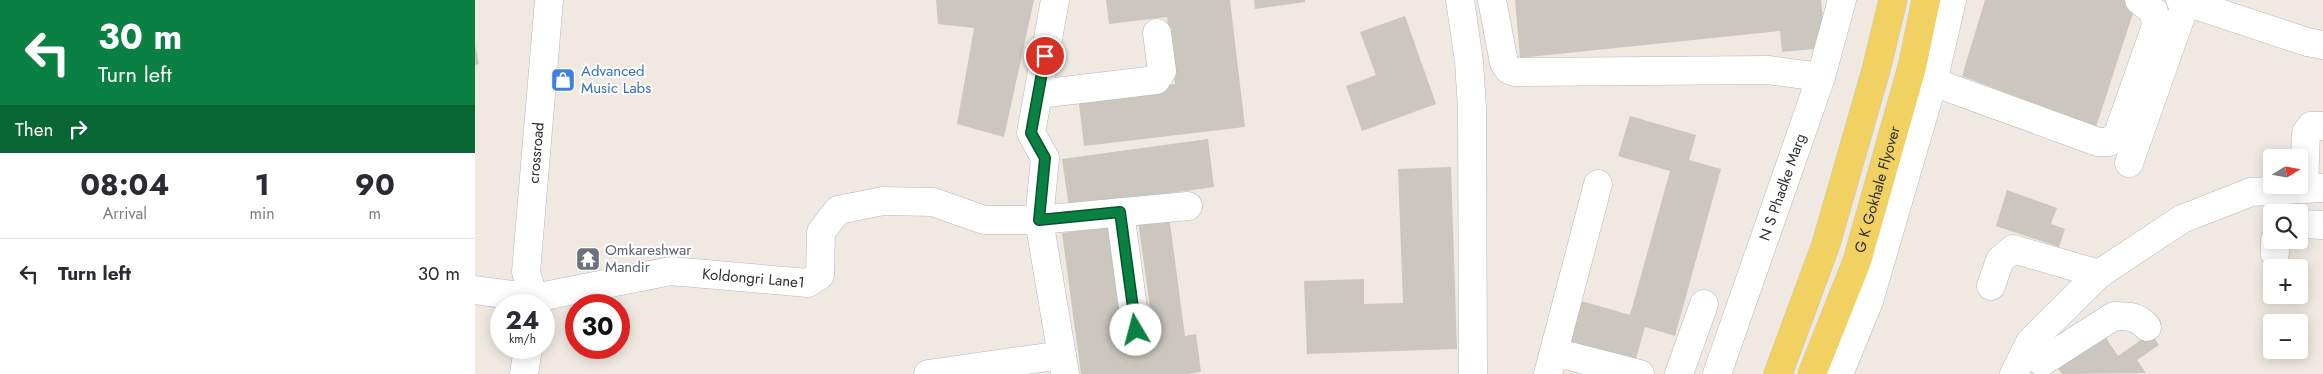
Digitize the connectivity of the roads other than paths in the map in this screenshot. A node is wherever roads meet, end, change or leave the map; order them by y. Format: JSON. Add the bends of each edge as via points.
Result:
{"nodes":[{"id":1,"x":549,"y":0,"type":"edge"},
{"id":2,"x":1055,"y":0,"type":"edge"},
{"id":3,"x":1460,"y":0,"type":"edge"},
{"id":4,"x":1492,"y":0,"type":"edge"},
{"id":5,"x":1842,"y":0,"type":"edge"},
{"id":6,"x":1893,"y":0,"type":"edge"},
{"id":7,"x":1927,"y":0,"type":"edge"},
{"id":8,"x":1952,"y":0,"type":"edge"},
{"id":9,"x":1969,"y":0,"type":"edge"},
{"id":10,"x":2139,"y":0,"type":"edge"},
{"id":11,"x":2183,"y":1,"type":"edge"},
{"id":12,"x":2235,"y":9,"type":"edge"},
{"id":13,"x":1157,"y":33,"type":"dead end"},
{"id":14,"x":2323,"y":45,"type":"edge"},
{"id":15,"x":1953,"y":62,"type":"dead end"},
{"id":16,"x":1821,"y":77,"type":"junction"},
{"id":17,"x":1933,"y":82,"type":"junction"},
{"id":18,"x":1039,"y":94,"type":"junction"},
{"id":19,"x":2323,"y":126,"type":"edge"},
{"id":20,"x":2129,"y":163,"type":"dead end"},
{"id":21,"x":1598,"y":184,"type":"dead end"},
{"id":22,"x":2313,"y":188,"type":"edge"},
{"id":23,"x":1188,"y":206,"type":"dead end"},
{"id":24,"x":1120,"y":212,"type":"junction"},
{"id":25,"x":1039,"y":220,"type":"junction"},
{"id":26,"x":2308,"y":224,"type":"edge"},
{"id":27,"x":2323,"y":225,"type":"edge"},
{"id":28,"x":2099,"y":274,"type":"junction"},
{"id":29,"x":1991,"y":286,"type":"dead end"},
{"id":30,"x":475,"y":290,"type":"edge"},
{"id":31,"x":495,"y":294,"type":"edge"},
{"id":32,"x":532,"y":294,"type":"edge"},
{"id":33,"x":555,"y":297,"type":"edge"},
{"id":34,"x":1704,"y":304,"type":"dead end"},
{"id":35,"x":2147,"y":327,"type":"dead end"},
{"id":36,"x":1136,"y":330,"type":"dead end"},
{"id":37,"x":526,"y":359,"type":"edge"},
{"id":38,"x":2040,"y":359,"type":"edge"},
{"id":39,"x":1551,"y":363,"type":"edge"},
{"id":40,"x":1064,"y":365,"type":"edge"},
{"id":41,"x":524,"y":374,"type":"edge"},
{"id":42,"x":928,"y":374,"type":"edge"},
{"id":43,"x":1473,"y":374,"type":"edge"},
{"id":44,"x":1640,"y":374,"type":"edge"},
{"id":45,"x":1679,"y":374,"type":"edge"},
{"id":46,"x":1717,"y":374,"type":"edge"},
{"id":47,"x":1778,"y":374,"type":"edge"},
{"id":48,"x":1811,"y":374,"type":"edge"},
{"id":49,"x":1839,"y":374,"type":"edge"},
{"id":50,"x":2014,"y":374,"type":"edge"}],
"edges":[{"from":1,"to":32,"type":"street","name":"crossroad","via":[[525,272]]},
{"from":2,"to":18,"type":"street"},
{"from":3,"to":43,"type":"street","via":[[1473,108]]},
{"from":4,"to":16,"type":"street","via":[[1504,63],[1515,72],[1769,70]]},
{"from":5,"to":16,"type":"street","name":"N S Phadke Marg"},
{"from":6,"to":47,"type":"main road","via":[[1826,244]]},
{"from":7,"to":48,"type":"main road","name":"G K Gokhale Flyover","via":[[1912,67],[1857,261]]},
{"from":8,"to":17,"type":"street"},
{"from":9,"to":15,"type":"street"},
{"from":10,"to":17,"type":"street","via":[[2154,12],[2156,26],[2118,134],[2109,142],[2098,142]]},
{"from":11,"to":12,"type":"street"},
{"from":11,"to":20,"type":"street"},
{"from":12,"to":14,"type":"street","via":[[2307,42]]},
{"from":13,"to":18,"type":"street","via":[[1163,71],[1157,80]]},
{"from":16,"to":46,"type":"street","name":"N S Phadke Marg"},
{"from":17,"to":49,"type":"street","via":[[1869,301]]},
{"from":18,"to":25,"type":"street","via":[[1031,133],[1045,158]]},
{"from":19,"to":22,"type":"street","via":[[2311,126],[2306,133]]},
{"from":21,"to":39,"type":"street"},
{"from":22,"to":28,"type":"street","via":[[2251,192],[2182,219]]},
{"from":23,"to":24,"type":"street"},
{"from":24,"to":25,"type":"street"},
{"from":24,"to":36,"type":"street"},
{"from":25,"to":33,"type":"street","name":"Koldongri Lane1","via":[[984,220],[933,202],[883,201],[838,210],[821,232],[820,275],[808,282],[671,271]]},
{"from":25,"to":40,"type":"street"},
{"from":26,"to":27,"type":"street"},
{"from":28,"to":29,"type":"street","via":[[2013,249],[2000,260]]},
{"from":28,"to":38,"type":"street"},
{"from":30,"to":31,"type":"street","name":"Koldongri Lane1"},
{"from":34,"to":45,"type":"street"},
{"from":35,"to":38,"type":"street","via":[[2141,320],[2115,316]]},
{"from":37,"to":41,"type":"street"},
{"from":38,"to":50,"type":"street"},
{"from":39,"to":44,"type":"street"},
{"from":40,"to":42,"type":"street"}]}
